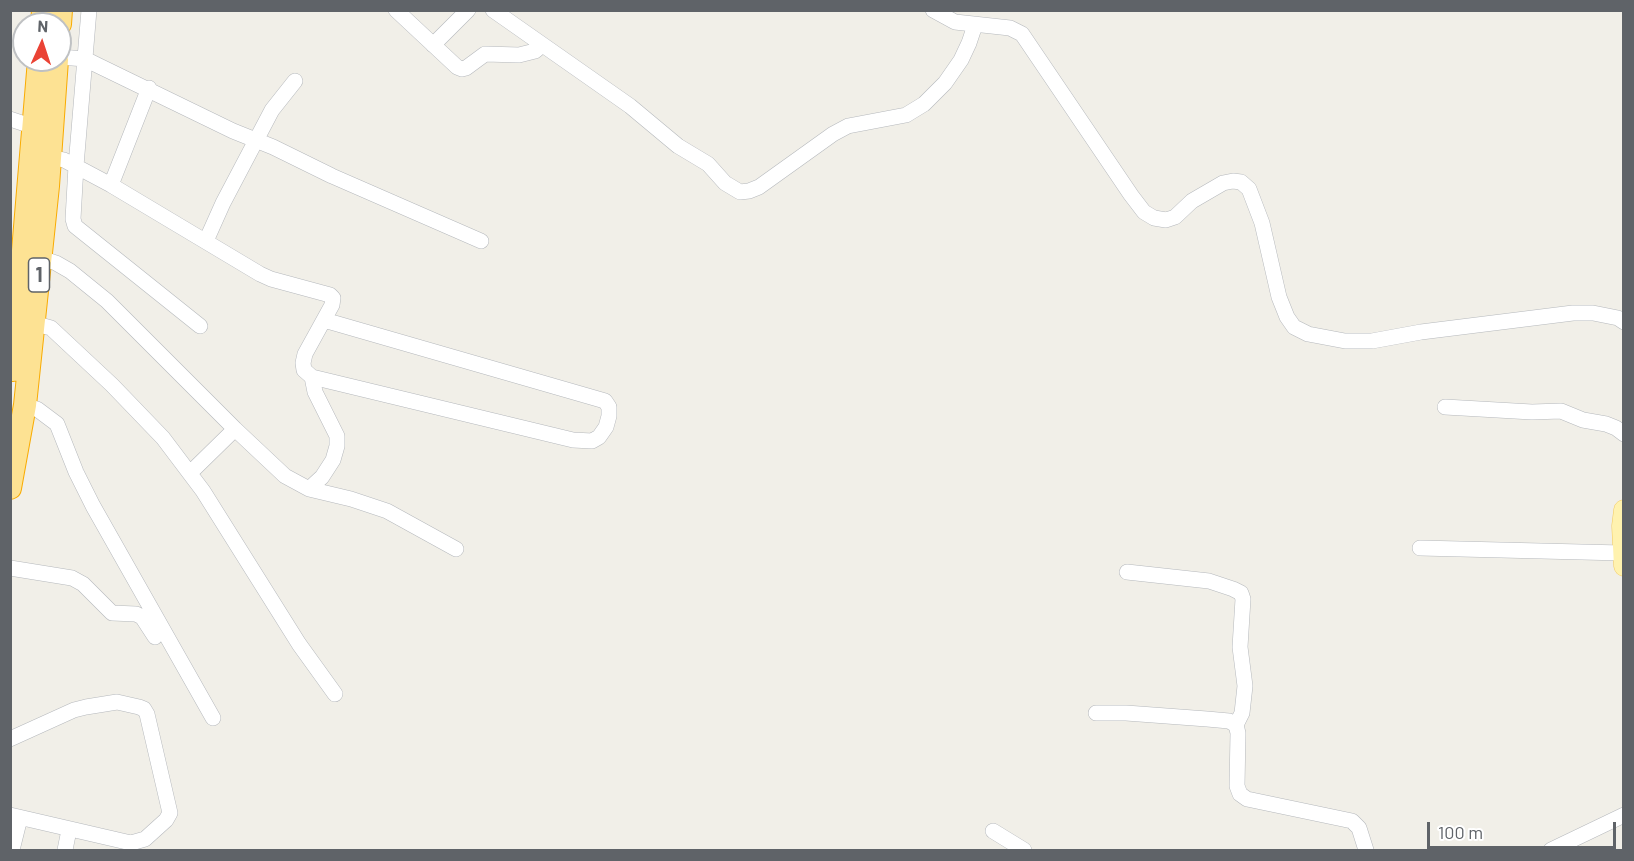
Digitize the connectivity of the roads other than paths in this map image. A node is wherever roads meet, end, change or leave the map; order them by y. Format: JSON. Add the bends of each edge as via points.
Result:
{"nodes":[{"id":1,"x":89,"y":10,"type":"edge"},
{"id":2,"x":396,"y":10,"type":"edge"},
{"id":3,"x":468,"y":10,"type":"edge"},
{"id":4,"x":494,"y":10,"type":"edge"},
{"id":5,"x":933,"y":10,"type":"edge"},
{"id":6,"x":975,"y":25,"type":"junction"},
{"id":7,"x":433,"y":45,"type":"junction"},
{"id":8,"x":541,"y":46,"type":"junction"},
{"id":9,"x":72,"y":58,"type":"edge"},
{"id":10,"x":85,"y":59,"type":"junction"},
{"id":11,"x":38,"y":72,"type":"edge"},
{"id":12,"x":58,"y":72,"type":"edge"},
{"id":13,"x":295,"y":81,"type":"dead end"},
{"id":14,"x":149,"y":88,"type":"junction"},
{"id":15,"x":10,"y":119,"type":"edge"},
{"id":16,"x":34,"y":127,"type":"junction"},
{"id":17,"x":256,"y":140,"type":"junction"},
{"id":18,"x":50,"y":157,"type":"junction"},
{"id":19,"x":76,"y":166,"type":"junction"},
{"id":20,"x":111,"y":185,"type":"junction"},
{"id":21,"x":18,"y":201,"type":"edge"},
{"id":22,"x":206,"y":241,"type":"junction"},
{"id":23,"x":481,"y":241,"type":"dead end"},
{"id":24,"x":40,"y":258,"type":"junction"},
{"id":25,"x":21,"y":317,"type":"edge"},
{"id":26,"x":324,"y":320,"type":"junction"},
{"id":27,"x":1623,"y":321,"type":"edge"},
{"id":28,"x":200,"y":326,"type":"dead end"},
{"id":29,"x":12,"y":363,"type":"edge"},
{"id":30,"x":308,"y":373,"type":"junction"},
{"id":31,"x":18,"y":398,"type":"edge"},
{"id":32,"x":1445,"y":407,"type":"dead end"},
{"id":33,"x":235,"y":429,"type":"junction"},
{"id":34,"x":1623,"y":434,"type":"edge"},
{"id":35,"x":190,"y":473,"type":"junction"},
{"id":36,"x":10,"y":488,"type":"edge"},
{"id":37,"x":309,"y":489,"type":"junction"},
{"id":38,"x":1623,"y":510,"type":"edge"},
{"id":39,"x":1420,"y":548,"type":"dead end"},
{"id":40,"x":456,"y":549,"type":"dead end"},
{"id":41,"x":1623,"y":560,"type":"edge"},
{"id":42,"x":10,"y":568,"type":"edge"},
{"id":43,"x":1127,"y":572,"type":"dead end"},
{"id":44,"x":166,"y":638,"type":"junction"},
{"id":45,"x":335,"y":694,"type":"dead end"},
{"id":46,"x":1096,"y":713,"type":"dead end"},
{"id":47,"x":213,"y":718,"type":"dead end"},
{"id":48,"x":1236,"y":725,"type":"junction"},
{"id":49,"x":10,"y":739,"type":"edge"},
{"id":50,"x":1623,"y":815,"type":"edge"},
{"id":51,"x":15,"y":817,"type":"edge"},
{"id":52,"x":69,"y":830,"type":"junction"},
{"id":53,"x":993,"y":831,"type":"dead end"},
{"id":54,"x":12,"y":850,"type":"edge"},
{"id":55,"x":65,"y":850,"type":"edge"},
{"id":56,"x":1024,"y":850,"type":"edge"},
{"id":57,"x":1366,"y":850,"type":"edge"},
{"id":58,"x":1551,"y":850,"type":"edge"}],
"edges":[{"from":1,"to":10,"type":"street"},
{"from":2,"to":7,"type":"street"},
{"from":3,"to":7,"type":"street"},
{"from":4,"to":8,"type":"street"},
{"from":5,"to":6,"type":"street","via":[[955,22]]},
{"from":6,"to":8,"type":"street","via":[[961,60],[924,104],[906,115],[848,126],[759,187],[740,192],[630,106]]},
{"from":6,"to":27,"type":"street","via":[[1010,28],[1022,34],[1131,195],[1154,218],[1175,217],[1192,201],[1223,183],[1241,182],[1249,189],[1262,223],[1279,297],[1294,327],[1308,334],[1372,341],[1573,313],[1593,313]]},
{"from":7,"to":8,"type":"street","via":[[462,69],[485,54],[519,55]]},
{"from":9,"to":10,"type":"street"},
{"from":10,"to":14,"type":"street"},
{"from":10,"to":19,"type":"street"},
{"from":11,"to":16,"type":"highway","number":"1"},
{"from":12,"to":18,"type":"highway","number":"1"},
{"from":13,"to":17,"type":"street","via":[[272,110]]},
{"from":14,"to":17,"type":"street"},
{"from":14,"to":20,"type":"street"},
{"from":15,"to":16,"type":"street"},
{"from":16,"to":21,"type":"highway","number":"1"},
{"from":17,"to":22,"type":"street"},
{"from":17,"to":23,"type":"street"},
{"from":18,"to":19,"type":"street"},
{"from":18,"to":24,"type":"highway","number":"1"},
{"from":19,"to":20,"type":"street"},
{"from":19,"to":28,"type":"street","via":[[75,226]]},
{"from":20,"to":22,"type":"street"},
{"from":21,"to":25,"type":"highway","number":"1"},
{"from":22,"to":26,"type":"street","via":[[271,279],[330,295],[332,305]]},
{"from":24,"to":25,"type":"highway","number":"1"},
{"from":24,"to":33,"type":"street","via":[[70,271],[107,302]]},
{"from":25,"to":29,"type":"highway","number":"1"},
{"from":25,"to":31,"type":"highway","number":"1"},
{"from":25,"to":35,"type":"street","via":[[51,328],[87,361],[163,438]]},
{"from":26,"to":30,"type":"street","via":[[305,354]]},
{"from":26,"to":30,"type":"street","via":[[604,401],[609,407],[606,427],[599,437],[584,442]]},
{"from":29,"to":31,"type":"highway","number":"1"},
{"from":30,"to":37,"type":"street","via":[[337,436],[333,460]]},
{"from":31,"to":36,"type":"highway","number":"1"},
{"from":31,"to":44,"type":"street","via":[[57,424],[81,482]]},
{"from":32,"to":34,"type":"street","via":[[1561,411],[1606,424]]},
{"from":33,"to":35,"type":"street"},
{"from":33,"to":37,"type":"street","via":[[285,476]]},
{"from":35,"to":45,"type":"street"},
{"from":37,"to":40,"type":"street","via":[[387,511]]},
{"from":38,"to":41,"type":"main road"},
{"from":39,"to":41,"type":"street"},
{"from":42,"to":44,"type":"street","via":[[72,578],[112,613],[136,614],[155,637]]},
{"from":43,"to":48,"type":"street","via":[[1209,581],[1240,593],[1245,686],[1242,713]]},
{"from":44,"to":47,"type":"street"},
{"from":46,"to":48,"type":"street","via":[[1207,719]]},
{"from":48,"to":57,"type":"street","via":[[1240,794],[1247,799],[1352,821],[1359,828]]},
{"from":49,"to":52,"type":"street","via":[[86,707],[117,702],[144,709],[169,816],[145,838],[131,843]]},
{"from":50,"to":58,"type":"street"},
{"from":51,"to":52,"type":"street"},
{"from":51,"to":54,"type":"street"},
{"from":52,"to":55,"type":"street"},
{"from":53,"to":56,"type":"street"}]}
